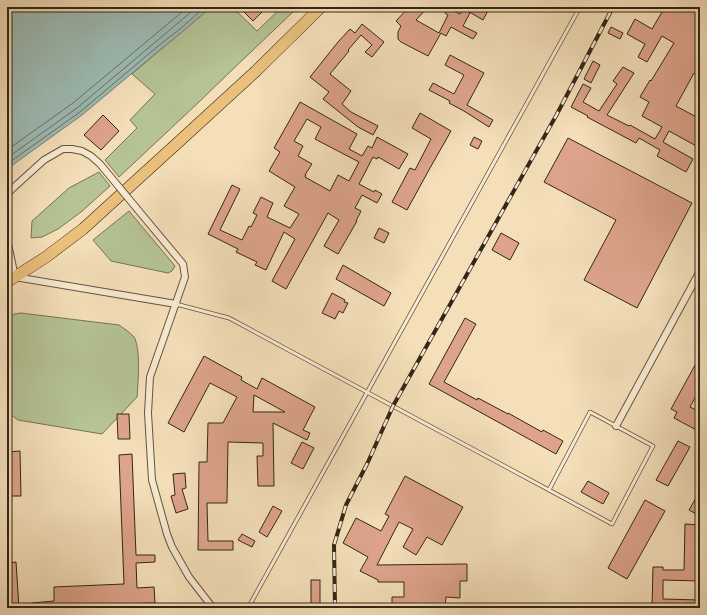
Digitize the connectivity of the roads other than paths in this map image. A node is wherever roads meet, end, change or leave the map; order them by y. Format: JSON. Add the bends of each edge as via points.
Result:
{"nodes":[{"id":1,"x":321,"y":7,"type":"edge"},
{"id":2,"x":580,"y":7,"type":"edge"},
{"id":3,"x":7,"y":195,"type":"edge"},
{"id":4,"x":7,"y":239,"type":"edge"},
{"id":5,"x":700,"y":271,"type":"edge"},
{"id":6,"x":698,"y":278,"type":"edge"},
{"id":7,"x":11,"y":280,"type":"edge"},
{"id":8,"x":176,"y":304,"type":"junction"},
{"id":9,"x":367,"y":393,"type":"junction"},
{"id":10,"x":616,"y":426,"type":"junction"},
{"id":11,"x":549,"y":490,"type":"junction"},
{"id":12,"x":213,"y":608,"type":"edge"},
{"id":13,"x":248,"y":608,"type":"edge"}],
"edges":[{"from":1,"to":7,"type":"highway","via":[[256,71],[88,224]]},
{"from":2,"to":9,"type":"lane"},
{"from":3,"to":8,"type":"street","bridge":true,"via":[[44,160],[63,150],[82,150],[100,164],[183,264],[185,277]]},
{"from":4,"to":7,"type":"street"},
{"from":5,"to":6,"type":"street"},
{"from":6,"to":10,"type":"street"},
{"from":7,"to":8,"type":"street"},
{"from":8,"to":9,"type":"lane","via":[[228,318]]},
{"from":8,"to":12,"type":"street","via":[[150,377],[148,413],[152,480],[172,547]]},
{"from":9,"to":11,"type":"lane"},
{"from":9,"to":13,"type":"lane"},
{"from":10,"to":11,"type":"lane","via":[[590,412]]},
{"from":10,"to":11,"type":"lane","via":[[653,446],[612,524]]}]}
